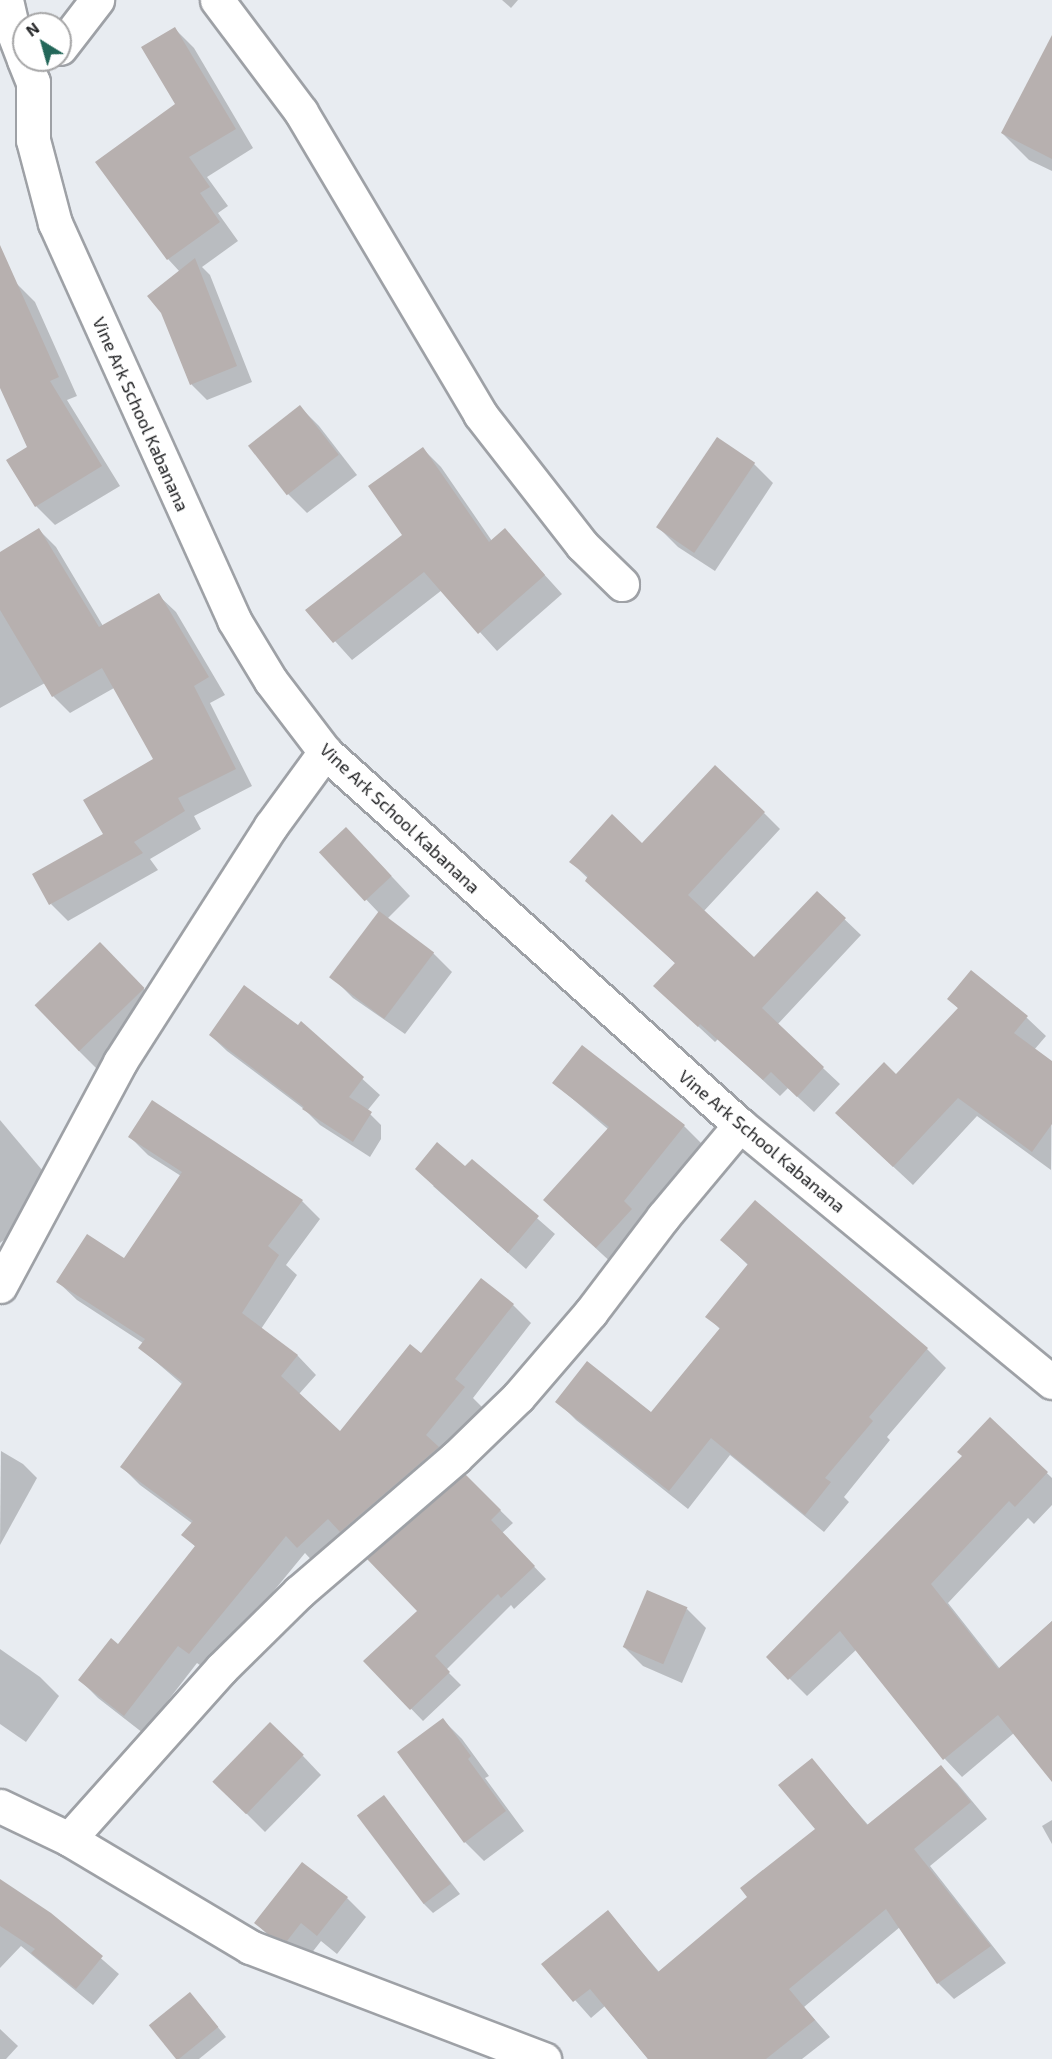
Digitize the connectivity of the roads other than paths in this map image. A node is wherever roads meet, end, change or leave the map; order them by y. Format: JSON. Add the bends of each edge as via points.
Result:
{"nodes":[{"id":1,"x":6,"y":0,"type":"edge"},
{"id":2,"x":97,"y":0,"type":"edge"},
{"id":3,"x":217,"y":0,"type":"edge"},
{"id":4,"x":12,"y":27,"type":"edge"},
{"id":5,"x":72,"y":32,"type":"edge"},
{"id":6,"x":33,"y":72,"type":"edge"},
{"id":7,"x":622,"y":585,"type":"dead end"},
{"id":8,"x":325,"y":752,"type":"junction"},
{"id":9,"x":740,"y":1125,"type":"junction"},
{"id":10,"x":0,"y":1286,"type":"edge"},
{"id":11,"x":1052,"y":1382,"type":"edge"},
{"id":12,"x":0,"y":1806,"type":"edge"},
{"id":13,"x":69,"y":1839,"type":"junction"},
{"id":14,"x":544,"y":2059,"type":"edge"}],
"edges":[{"from":1,"to":4,"type":"street","name":"Vine Ark School Kabanana"},
{"from":2,"to":5,"type":"street"},
{"from":3,"to":7,"type":"street","via":[[301,112],[480,414],[582,545]]},
{"from":6,"to":8,"type":"street","name":"Vine Ark School Kabanana","via":[[33,140],[55,223],[234,620],[271,681]]},
{"from":8,"to":9,"type":"street","name":"Vine Ark School Kabanana"},
{"from":8,"to":10,"type":"street","via":[[272,826],[120,1062]]},
{"from":9,"to":11,"type":"street","name":"Vine Ark School Kabanana"},
{"from":9,"to":13,"type":"street","via":[[518,1397],[455,1458],[299,1592],[222,1668]]},
{"from":12,"to":13,"type":"street"},
{"from":13,"to":14,"type":"street","via":[[250,1947]]}]}
